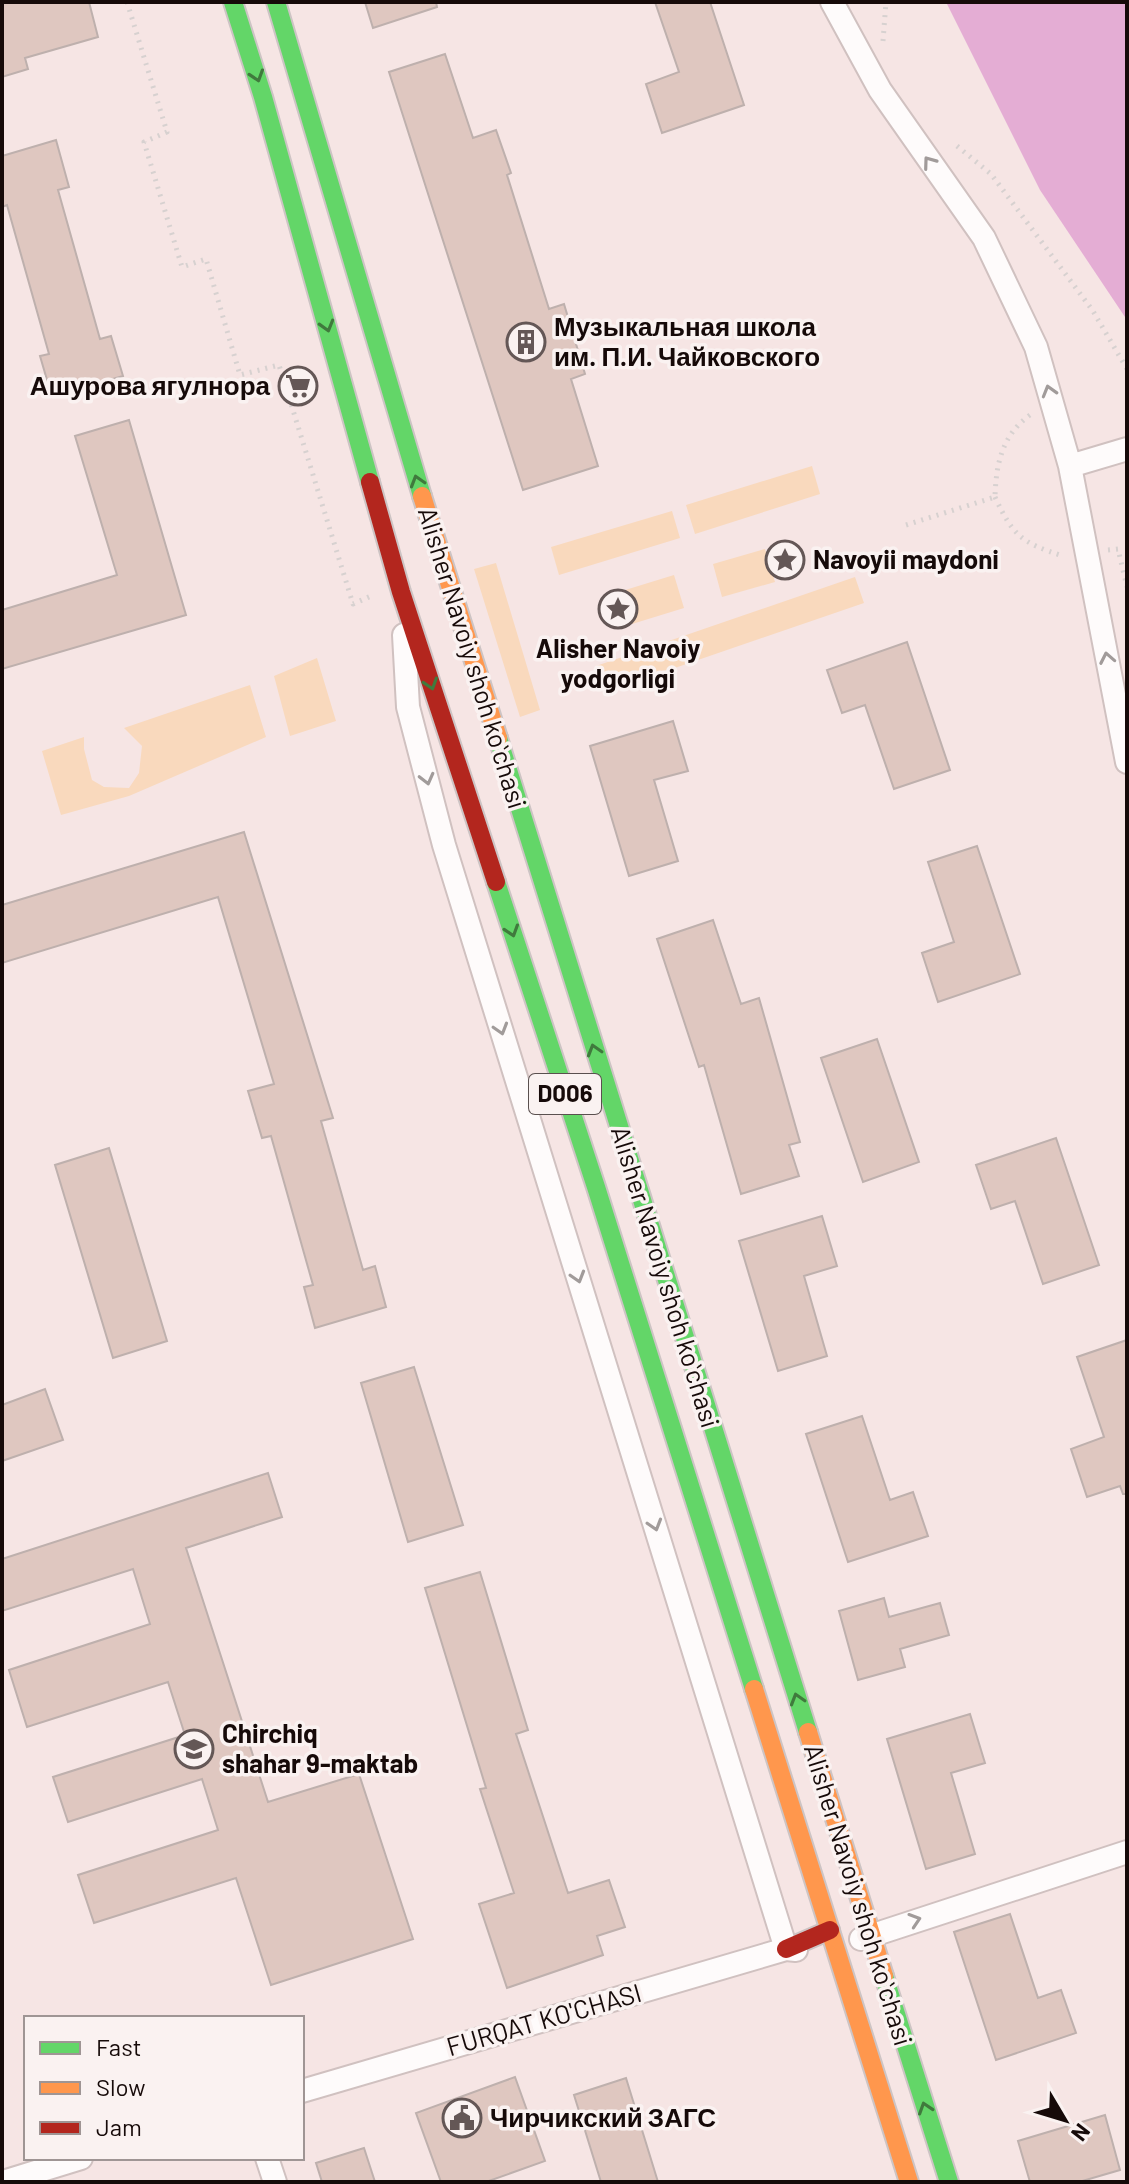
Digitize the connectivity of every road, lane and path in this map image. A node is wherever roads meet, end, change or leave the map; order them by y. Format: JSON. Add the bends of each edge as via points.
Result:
{"nodes":[{"id":1,"x":127,"y":2,"type":"edge"},
{"id":2,"x":233,"y":2,"type":"edge"},
{"id":3,"x":276,"y":2,"type":"edge"},
{"id":4,"x":832,"y":2,"type":"edge"},
{"id":5,"x":957,"y":146,"type":"dead end"},
{"id":6,"x":1127,"y":369,"type":"edge"},
{"id":7,"x":1027,"y":416,"type":"dead end"},
{"id":8,"x":1127,"y":449,"type":"edge"},
{"id":9,"x":1070,"y":466,"type":"junction"},
{"id":10,"x":995,"y":497,"type":"junction"},
{"id":11,"x":906,"y":525,"type":"dead end"},
{"id":12,"x":1118,"y":549,"type":"dead end"},
{"id":13,"x":1065,"y":556,"type":"dead end"},
{"id":14,"x":1127,"y":587,"type":"edge"},
{"id":15,"x":401,"y":592,"type":"junction"},
{"id":16,"x":353,"y":604,"type":"dead end"},
{"id":17,"x":1127,"y":762,"type":"edge"},
{"id":18,"x":1127,"y":1852,"type":"edge"},
{"id":19,"x":871,"y":1935,"type":"junction"},
{"id":20,"x":832,"y":1939,"type":"junction"},
{"id":21,"x":786,"y":1949,"type":"junction"},
{"id":22,"x":304,"y":2090,"type":"edge"},
{"id":23,"x":74,"y":2160,"type":"edge"},
{"id":24,"x":268,"y":2160,"type":"edge"},
{"id":25,"x":3,"y":2182,"type":"edge"},
{"id":26,"x":275,"y":2182,"type":"edge"},
{"id":27,"x":909,"y":2182,"type":"edge"},
{"id":28,"x":949,"y":2182,"type":"edge"}],
"edges":[{"from":1,"to":16,"type":"path","via":[[167,132],[144,142],[182,267],[206,259],[240,375],[279,365]]},
{"from":2,"to":15,"type":"main road","name":"Alisher Navoiy shoh koʻchasi","number":"D006","one_way":true},
{"from":19,"to":3,"type":"main road","name":"Alisher Navoiy shoh koʻchasi","number":"D006","one_way":true,"via":[[400,428]]},
{"from":9,"to":4,"type":"street","one_way":true,"via":[[1036,347],[984,238],[880,90]]},
{"from":5,"to":6,"type":"path","via":[[991,174],[1093,311]]},
{"from":7,"to":10,"type":"path","via":[[1004,443]]},
{"from":8,"to":9,"type":"street"},
{"from":17,"to":9,"type":"street","one_way":true},
{"from":10,"to":11,"type":"path"},
{"from":10,"to":13,"type":"path","via":[[1009,525],[1032,546]]},
{"from":12,"to":14,"type":"path"},
{"from":15,"to":20,"type":"main road","name":"Alisher Navoiy shoh koʻchasi","number":"D006","one_way":true,"via":[[596,1187]]},
{"from":15,"to":21,"type":"street","name":"Alisher Navoiy shoh koʻchasi","one_way":true,"via":[[408,707],[444,845]]},
{"from":19,"to":18,"type":"street","name":"FURQAT KO'CHASI","one_way":true},
{"from":19,"to":20,"type":"street","name":"FURQAT KO'CHASI"},
{"from":28,"to":19,"type":"main road","name":"Alisher Navoiy shoh koʻchasi","number":"D006","one_way":true},
{"from":20,"to":21,"type":"street","name":"FURQAT KO'CHASI","via":[[814,1952]]},
{"from":20,"to":27,"type":"main road","name":"Alisher Navoiy shoh koʻchasi","number":"D006"},
{"from":21,"to":22,"type":"street","name":"FURQAT KO'CHASI"},
{"from":23,"to":25,"type":"street"},
{"from":24,"to":26,"type":"street"}]}
